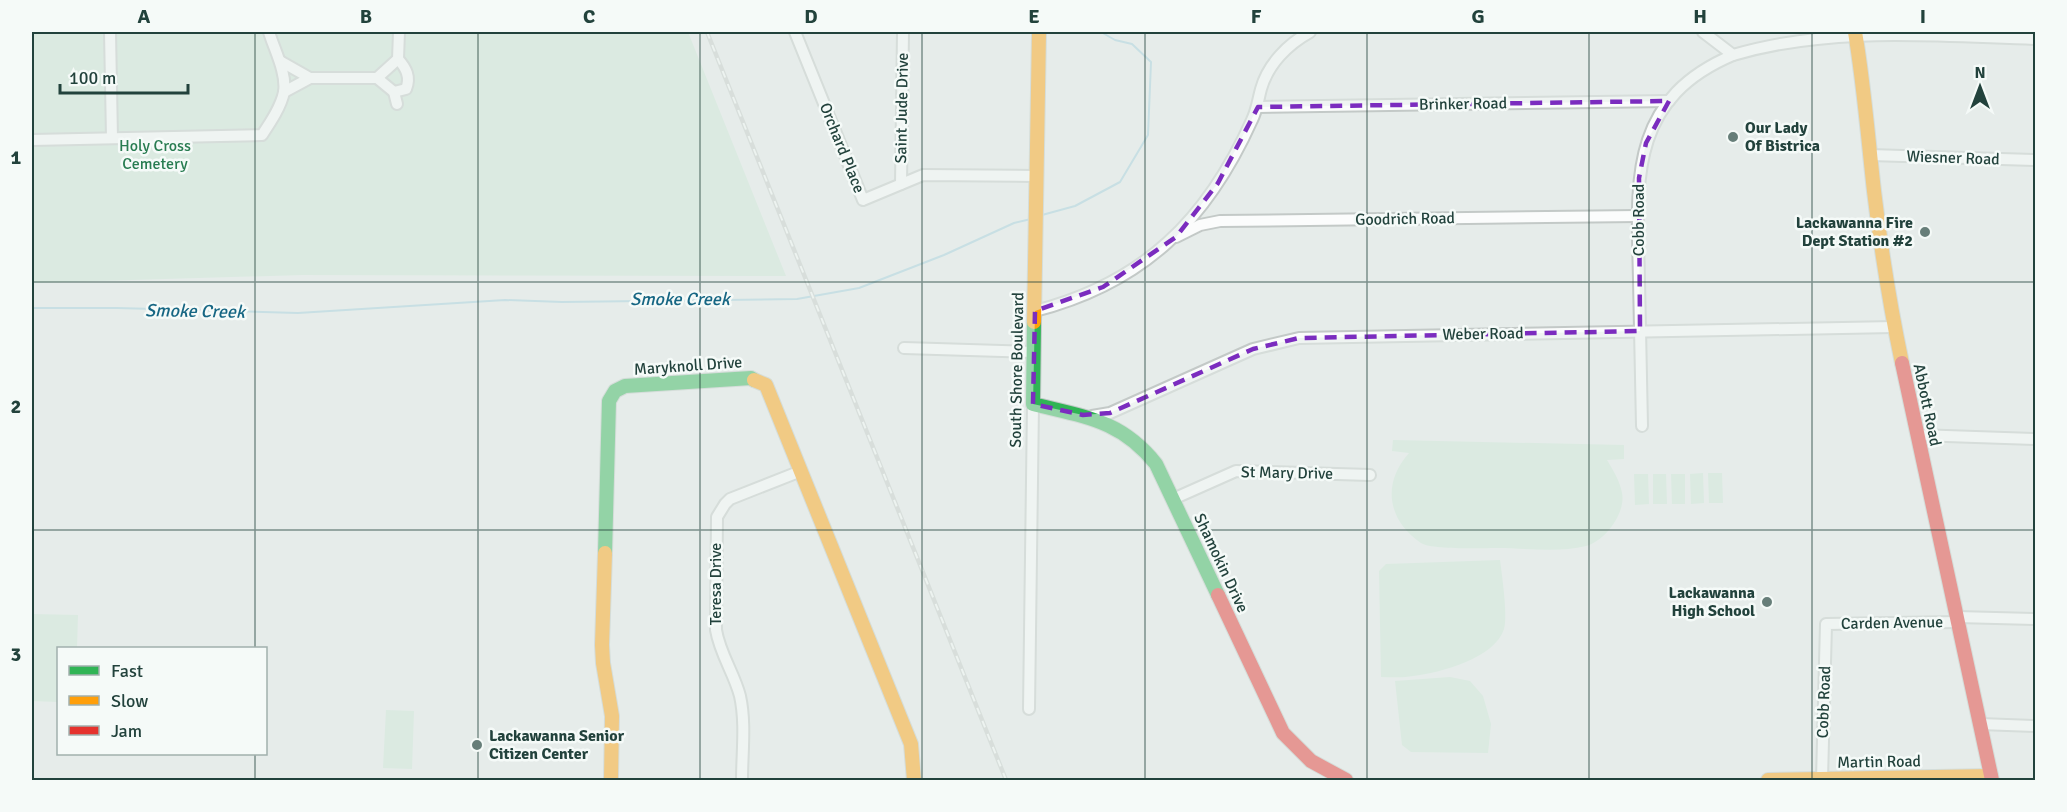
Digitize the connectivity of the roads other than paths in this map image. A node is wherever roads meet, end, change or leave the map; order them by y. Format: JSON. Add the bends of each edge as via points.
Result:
{"nodes":[{"id":1,"x":110,"y":32,"type":"edge"},
{"id":2,"x":269,"y":32,"type":"edge"},
{"id":3,"x":399,"y":32,"type":"edge"},
{"id":4,"x":795,"y":32,"type":"edge"},
{"id":5,"x":903,"y":32,"type":"edge"},
{"id":6,"x":1039,"y":32,"type":"edge"},
{"id":7,"x":1310,"y":32,"type":"edge"},
{"id":8,"x":1703,"y":32,"type":"edge"},
{"id":9,"x":1856,"y":33,"type":"edge"},
{"id":10,"x":2036,"y":39,"type":"edge"},
{"id":11,"x":1733,"y":55,"type":"junction"},
{"id":12,"x":398,"y":59,"type":"junction"},
{"id":13,"x":280,"y":61,"type":"junction"},
{"id":14,"x":310,"y":78,"type":"junction"},
{"id":15,"x":377,"y":78,"type":"junction"},
{"id":16,"x":284,"y":92,"type":"junction"},
{"id":17,"x":394,"y":92,"type":"junction"},
{"id":18,"x":1669,"y":101,"type":"junction"},
{"id":19,"x":397,"y":104,"type":"dead end"},
{"id":20,"x":1258,"y":107,"type":"junction"},
{"id":21,"x":112,"y":138,"type":"junction"},
{"id":22,"x":32,"y":140,"type":"edge"},
{"id":23,"x":1870,"y":155,"type":"junction"},
{"id":24,"x":2036,"y":160,"type":"edge"},
{"id":25,"x":1036,"y":177,"type":"junction"},
{"id":26,"x":901,"y":184,"type":"junction"},
{"id":27,"x":1638,"y":216,"type":"junction"},
{"id":28,"x":1176,"y":237,"type":"junction"},
{"id":29,"x":1035,"y":311,"type":"junction"},
{"id":30,"x":1894,"y":327,"type":"junction"},
{"id":31,"x":1640,"y":331,"type":"junction"},
{"id":32,"x":904,"y":348,"type":"dead end"},
{"id":33,"x":1034,"y":352,"type":"junction"},
{"id":34,"x":1033,"y":404,"type":"junction"},
{"id":35,"x":1088,"y":416,"type":"junction"},
{"id":36,"x":1642,"y":426,"type":"dead end"},
{"id":37,"x":1917,"y":435,"type":"junction"},
{"id":38,"x":2036,"y":439,"type":"edge"},
{"id":39,"x":801,"y":471,"type":"junction"},
{"id":40,"x":1370,"y":475,"type":"dead end"},
{"id":41,"x":1173,"y":499,"type":"junction"},
{"id":42,"x":2036,"y":619,"type":"edge"},
{"id":43,"x":1957,"y":620,"type":"junction"},
{"id":44,"x":1826,"y":624,"type":"joint"},
{"id":45,"x":1029,"y":709,"type":"dead end"},
{"id":46,"x":1980,"y":724,"type":"junction"},
{"id":47,"x":2036,"y":726,"type":"edge"},
{"id":48,"x":1992,"y":778,"type":"edge"},
{"id":49,"x":1822,"y":779,"type":"edge"},
{"id":50,"x":611,"y":780,"type":"edge"},
{"id":51,"x":742,"y":780,"type":"edge"},
{"id":52,"x":914,"y":780,"type":"edge"},
{"id":53,"x":1346,"y":780,"type":"edge"},
{"id":54,"x":1768,"y":780,"type":"edge"}],
"edges":[{"from":1,"to":21,"type":"street"},
{"from":2,"to":13,"type":"street"},
{"from":3,"to":12,"type":"street"},
{"from":4,"to":26,"type":"street","name":"Orchard Place","via":[[863,200]]},
{"from":5,"to":26,"type":"street","name":"Saint Jude Drive"},
{"from":6,"to":25,"type":"street","name":"South Shore Boulevard"},
{"from":7,"to":20,"type":"street","via":[[1297,39],[1276,61],[1264,80]]},
{"from":8,"to":11,"type":"street"},
{"from":9,"to":10,"type":"street","name":"Cobb Road"},
{"from":9,"to":11,"type":"street","name":"Cobb Road"},
{"from":9,"to":23,"type":"street","name":"Abbott Road"},
{"from":11,"to":18,"type":"street","name":"Cobb Road","via":[[1695,76]]},
{"from":12,"to":15,"type":"street"},
{"from":12,"to":17,"type":"street","via":[[406,68],[409,82],[406,89]]},
{"from":13,"to":14,"type":"street"},
{"from":13,"to":16,"type":"street"},
{"from":14,"to":15,"type":"street"},
{"from":14,"to":16,"type":"street"},
{"from":15,"to":17,"type":"street"},
{"from":16,"to":21,"type":"street","via":[[262,135]]},
{"from":17,"to":19,"type":"street"},
{"from":18,"to":20,"type":"street","name":"Brinker Road"},
{"from":18,"to":27,"type":"street","name":"Cobb Road","via":[[1654,125],[1641,160]]},
{"from":20,"to":28,"type":"street","via":[[1218,183]]},
{"from":21,"to":22,"type":"street"},
{"from":23,"to":24,"type":"street","name":"Wiesner Road"},
{"from":23,"to":30,"type":"street","name":"Abbott Road"},
{"from":25,"to":26,"type":"street","name":"Orchard Place","via":[[923,175]]},
{"from":25,"to":29,"type":"street","name":"South Shore Boulevard"},
{"from":27,"to":28,"type":"street","name":"Goodrich Road","via":[[1221,221],[1200,225]]},
{"from":27,"to":31,"type":"street","name":"Cobb Road"},
{"from":28,"to":29,"type":"street","via":[[1103,287]]},
{"from":29,"to":33,"type":"street","name":"South Shore Boulevard"},
{"from":30,"to":31,"type":"street","name":"Weber Road"},
{"from":30,"to":37,"type":"street","name":"Abbott Road"},
{"from":31,"to":35,"type":"street","name":"Weber Road","via":[[1299,338],[1253,349],[1110,413]]},
{"from":31,"to":36,"type":"street","name":"Cobb Road"},
{"from":32,"to":33,"type":"street"},
{"from":33,"to":34,"type":"street","name":"South Shore Boulevard"},
{"from":34,"to":35,"type":"street","name":"Shamokin Drive"},
{"from":34,"to":45,"type":"street","name":"South Shore Boulevard"},
{"from":35,"to":41,"type":"street","name":"Shamokin Drive","via":[[1111,424],[1138,442],[1156,464]]},
{"from":37,"to":38,"type":"street"},
{"from":37,"to":43,"type":"street","name":"Abbott Road"},
{"from":39,"to":50,"type":"street","name":"Maryknoll Drive","via":[[766,385],[758,380],[625,386],[612,395],[602,645],[612,716]]},
{"from":39,"to":51,"type":"street","name":"Teresa Drive","via":[[730,499],[717,517],[716,630],[722,656],[740,696]]},
{"from":39,"to":52,"type":"street","name":"Maryknoll Drive","via":[[911,744]]},
{"from":40,"to":41,"type":"street","name":"St Mary Drive","via":[[1236,471]]},
{"from":41,"to":53,"type":"street","name":"Shamokin Drive","via":[[1283,733],[1314,765]]},
{"from":42,"to":43,"type":"street","name":"Carden Avenue"},
{"from":43,"to":44,"type":"street","name":"Carden Avenue"},
{"from":43,"to":46,"type":"street","name":"Abbott Road"},
{"from":44,"to":49,"type":"street","name":"Cobb Road"},
{"from":46,"to":47,"type":"street"},
{"from":46,"to":48,"type":"street","name":"Abbott Road"},
{"from":48,"to":49,"type":"street","name":"Martin Road"},
{"from":49,"to":54,"type":"street","name":"Martin Road"}]}
